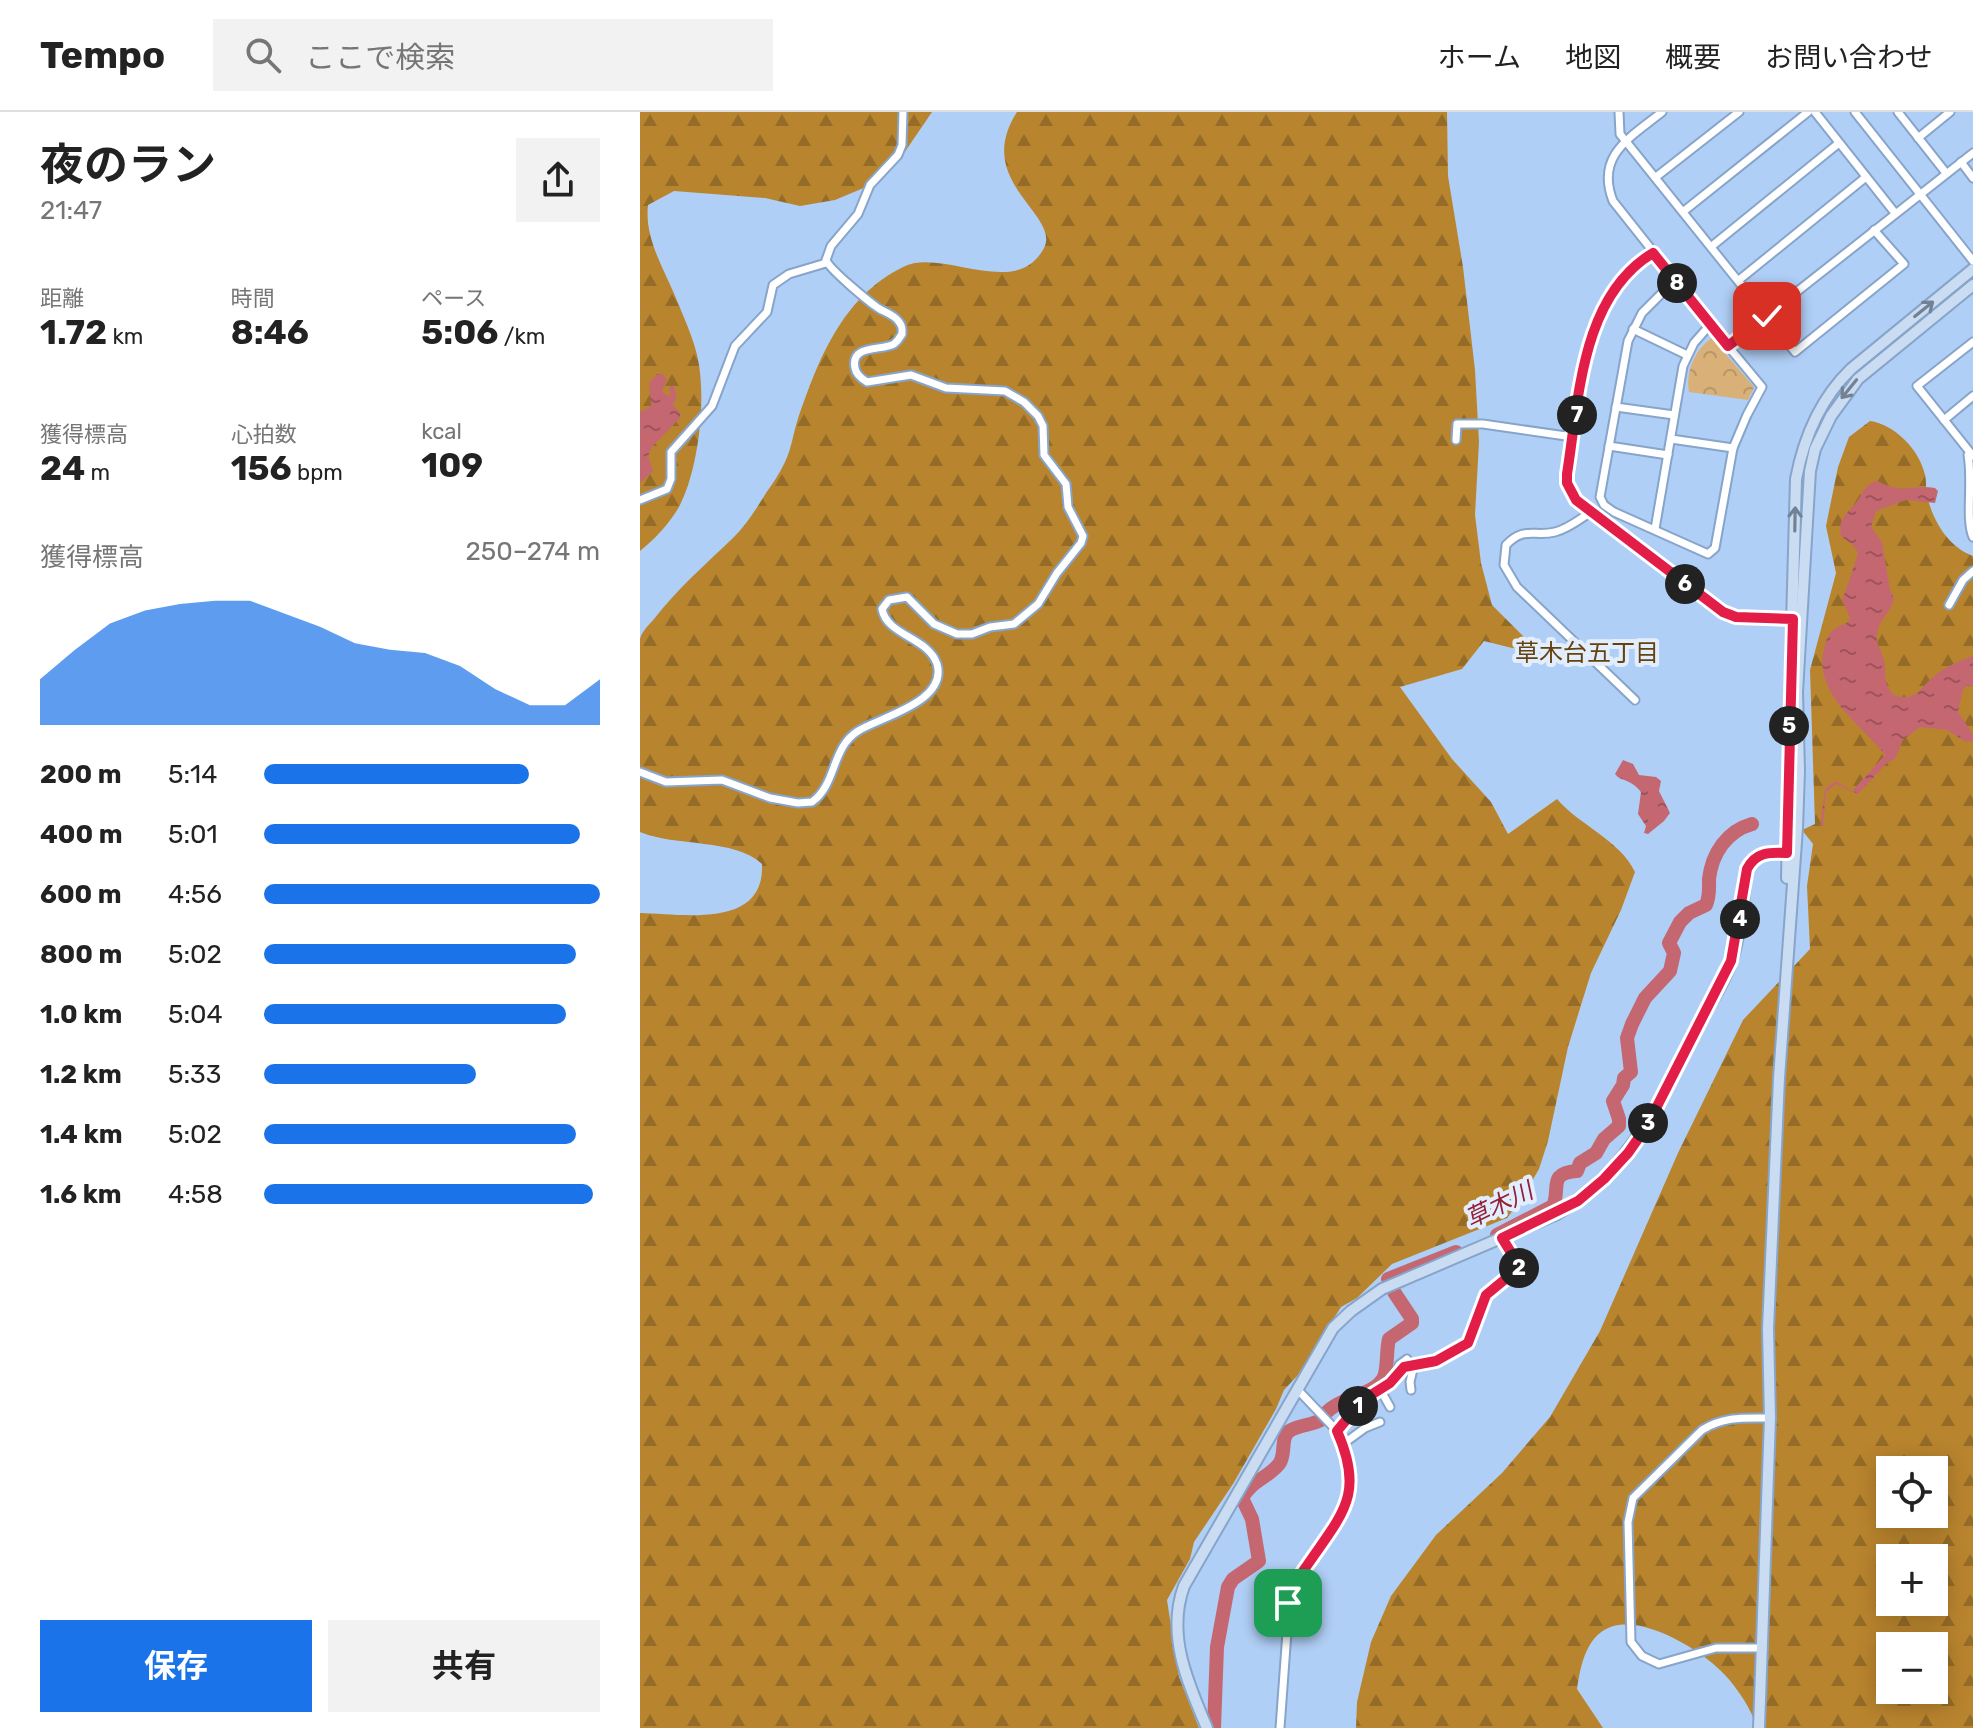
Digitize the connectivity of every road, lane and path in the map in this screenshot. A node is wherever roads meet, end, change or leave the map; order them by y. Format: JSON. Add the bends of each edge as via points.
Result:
{"nodes":[{"id":1,"x":903,"y":112,"type":"edge"},
{"id":2,"x":1619,"y":112,"type":"edge"},
{"id":3,"x":1662,"y":112,"type":"edge"},
{"id":4,"x":1739,"y":112,"type":"edge"},
{"id":5,"x":1808,"y":112,"type":"edge"},
{"id":6,"x":1815,"y":112,"type":"edge"},
{"id":7,"x":1855,"y":112,"type":"edge"},
{"id":8,"x":1898,"y":112,"type":"edge"},
{"id":9,"x":1950,"y":112,"type":"edge"},
{"id":10,"x":1918,"y":138,"type":"junction"},
{"id":11,"x":1626,"y":141,"type":"junction"},
{"id":12,"x":1839,"y":143,"type":"junction"},
{"id":13,"x":1973,"y":153,"type":"edge"},
{"id":14,"x":1961,"y":162,"type":"junction"},
{"id":15,"x":1946,"y":173,"type":"junction"},
{"id":16,"x":1656,"y":177,"type":"junction"},
{"id":17,"x":1866,"y":177,"type":"junction"},
{"id":18,"x":1973,"y":178,"type":"edge"},
{"id":19,"x":1920,"y":194,"type":"junction"},
{"id":20,"x":1684,"y":211,"type":"junction"},
{"id":21,"x":1895,"y":213,"type":"junction"},
{"id":22,"x":1874,"y":230,"type":"junction"},
{"id":23,"x":1712,"y":246,"type":"junction"},
{"id":24,"x":1653,"y":253,"type":"junction"},
{"id":25,"x":1973,"y":261,"type":"edge"},
{"id":26,"x":826,"y":263,"type":"junction"},
{"id":27,"x":1973,"y":269,"type":"edge"},
{"id":28,"x":1675,"y":280,"type":"junction"},
{"id":29,"x":1739,"y":280,"type":"junction"},
{"id":30,"x":1973,"y":285,"type":"edge"},
{"id":31,"x":1767,"y":316,"type":"junction"},
{"id":32,"x":1709,"y":326,"type":"junction"},
{"id":33,"x":1633,"y":329,"type":"junction"},
{"id":34,"x":1973,"y":342,"type":"edge"},
{"id":35,"x":1728,"y":346,"type":"junction"},
{"id":36,"x":1687,"y":355,"type":"junction"},
{"id":37,"x":1973,"y":396,"type":"edge"},
{"id":38,"x":1616,"y":407,"type":"junction"},
{"id":39,"x":1674,"y":415,"type":"junction"},
{"id":40,"x":1944,"y":420,"type":"junction"},
{"id":41,"x":1573,"y":437,"type":"junction"},
{"id":42,"x":1671,"y":439,"type":"junction"},
{"id":43,"x":1456,"y":440,"type":"dead end"},
{"id":44,"x":1609,"y":446,"type":"junction"},
{"id":45,"x":1733,"y":448,"type":"junction"},
{"id":46,"x":1972,"y":453,"type":"edge"},
{"id":47,"x":1668,"y":455,"type":"junction"},
{"id":48,"x":640,"y":500,"type":"edge"},
{"id":49,"x":1591,"y":512,"type":"junction"},
{"id":50,"x":1655,"y":529,"type":"junction"},
{"id":51,"x":1973,"y":537,"type":"edge"},
{"id":52,"x":1973,"y":571,"type":"edge"},
{"id":53,"x":1949,"y":605,"type":"dead end"},
{"id":54,"x":1797,"y":619,"type":"junction"},
{"id":55,"x":1635,"y":700,"type":"dead end"},
{"id":56,"x":640,"y":772,"type":"edge"},
{"id":57,"x":1791,"y":854,"type":"junction"},
{"id":58,"x":1502,"y":1238,"type":"junction"},
{"id":59,"x":1410,"y":1362,"type":"junction"},
{"id":60,"x":1297,"y":1389,"type":"junction"},
{"id":61,"x":1380,"y":1389,"type":"junction"},
{"id":62,"x":1411,"y":1390,"type":"dead end"},
{"id":63,"x":1390,"y":1407,"type":"dead end"},
{"id":64,"x":1770,"y":1418,"type":"junction"},
{"id":65,"x":1380,"y":1422,"type":"dead end"},
{"id":66,"x":1337,"y":1431,"type":"junction"},
{"id":67,"x":1343,"y":1444,"type":"junction"},
{"id":68,"x":1763,"y":1648,"type":"junction"},
{"id":69,"x":1207,"y":1728,"type":"edge"},
{"id":70,"x":1280,"y":1728,"type":"edge"},
{"id":71,"x":1759,"y":1728,"type":"edge"}],
"edges":[{"from":1,"to":26,"type":"street","via":[[898,155],[866,192]]},
{"from":2,"to":11,"type":"street","via":[[1620,134]]},
{"from":3,"to":11,"type":"street"},
{"from":4,"to":16,"type":"street"},
{"from":5,"to":20,"type":"street"},
{"from":6,"to":12,"type":"street"},
{"from":7,"to":19,"type":"street"},
{"from":8,"to":10,"type":"street"},
{"from":9,"to":10,"type":"street"},
{"from":10,"to":15,"type":"street"},
{"from":11,"to":16,"type":"street"},
{"from":11,"to":24,"type":"street","via":[[1608,168],[1606,183],[1613,201]]},
{"from":12,"to":17,"type":"street"},
{"from":12,"to":23,"type":"street"},
{"from":13,"to":14,"type":"street"},
{"from":14,"to":15,"type":"street"},
{"from":14,"to":18,"type":"street"},
{"from":15,"to":19,"type":"street"},
{"from":16,"to":20,"type":"street"},
{"from":17,"to":21,"type":"street"},
{"from":17,"to":29,"type":"street"},
{"from":19,"to":21,"type":"street"},
{"from":19,"to":25,"type":"street"},
{"from":20,"to":23,"type":"street"},
{"from":21,"to":22,"type":"street"},
{"from":22,"to":31,"type":"street"},
{"from":22,"to":31,"type":"street","via":[[1904,264],[1795,352]]},
{"from":23,"to":29,"type":"street"},
{"from":24,"to":28,"type":"street"},
{"from":24,"to":41,"type":"street","via":[[1628,274],[1600,312],[1591,333]]},
{"from":26,"to":48,"type":"street","via":[[789,274],[773,285],[767,312],[735,346],[712,406],[671,452],[667,489]]},
{"from":26,"to":56,"type":"street","via":[[902,326],[893,345],[859,354],[855,368],[862,380],[911,375],[946,388],[1000,390],[1034,412],[1043,426],[1044,455],[1066,484],[1081,543],[1038,604],[1014,624],[957,634],[928,619],[907,597],[889,600],[884,616],[929,651],[937,666],[935,682],[915,704],[846,742],[827,786],[812,802],[770,798],[722,780],[671,783]]},
{"from":54,"to":27,"type":"street","one_way":true,"via":[[1796,479],[1816,415],[1851,369]]},
{"from":28,"to":32,"type":"street"},
{"from":28,"to":33,"type":"street"},
{"from":29,"to":31,"type":"street"},
{"from":30,"to":54,"type":"street","one_way":true,"via":[[1858,379],[1831,416],[1810,471]]},
{"from":31,"to":35,"type":"street"},
{"from":32,"to":35,"type":"street"},
{"from":32,"to":36,"type":"street"},
{"from":33,"to":36,"type":"street"},
{"from":33,"to":38,"type":"street"},
{"from":34,"to":40,"type":"street","via":[[1917,386]]},
{"from":35,"to":45,"type":"street","via":[[1762,387]]},
{"from":36,"to":39,"type":"street"},
{"from":37,"to":40,"type":"street"},
{"from":38,"to":39,"type":"street"},
{"from":38,"to":44,"type":"street"},
{"from":39,"to":42,"type":"street"},
{"from":40,"to":46,"type":"street"},
{"from":41,"to":43,"type":"street","via":[[1457,424]]},
{"from":41,"to":49,"type":"street","via":[[1567,483]]},
{"from":42,"to":45,"type":"street"},
{"from":42,"to":47,"type":"street"},
{"from":44,"to":47,"type":"street"},
{"from":44,"to":50,"type":"street","via":[[1600,497],[1604,505]]},
{"from":45,"to":50,"type":"street","via":[[1715,548],[1708,554]]},
{"from":46,"to":51,"type":"street","via":[[1968,455]]},
{"from":47,"to":50,"type":"street"},
{"from":49,"to":54,"type":"street","via":[[1723,612]]},
{"from":49,"to":55,"type":"street","via":[[1561,530],[1516,536],[1506,545],[1504,565],[1517,587]]},
{"from":52,"to":53,"type":"street"},
{"from":54,"to":57,"type":"street"},
{"from":57,"to":58,"type":"street","via":[[1761,854],[1751,861],[1731,961],[1628,1153],[1578,1201]]},
{"from":57,"to":64,"type":"street","via":[[1768,1329]]},
{"from":58,"to":59,"type":"street","via":[[1520,1267],[1486,1295],[1468,1343],[1436,1361]]},
{"from":58,"to":60,"type":"street","via":[[1363,1301],[1333,1328]]},
{"from":59,"to":61,"type":"street"},
{"from":59,"to":62,"type":"street"},
{"from":60,"to":66,"type":"street"},
{"from":60,"to":69,"type":"street","via":[[1178,1603],[1180,1653]]},
{"from":61,"to":63,"type":"street"},
{"from":61,"to":66,"type":"street","via":[[1363,1400]]},
{"from":64,"to":68,"type":"street"},
{"from":64,"to":68,"type":"street","via":[[1729,1418],[1702,1430],[1633,1498],[1628,1522],[1631,1642],[1642,1656],[1659,1664],[1716,1648]]},
{"from":65,"to":67,"type":"street"},
{"from":66,"to":67,"type":"street"},
{"from":67,"to":70,"type":"street","via":[[1350,1495],[1290,1591]]},
{"from":68,"to":71,"type":"street"}]}
